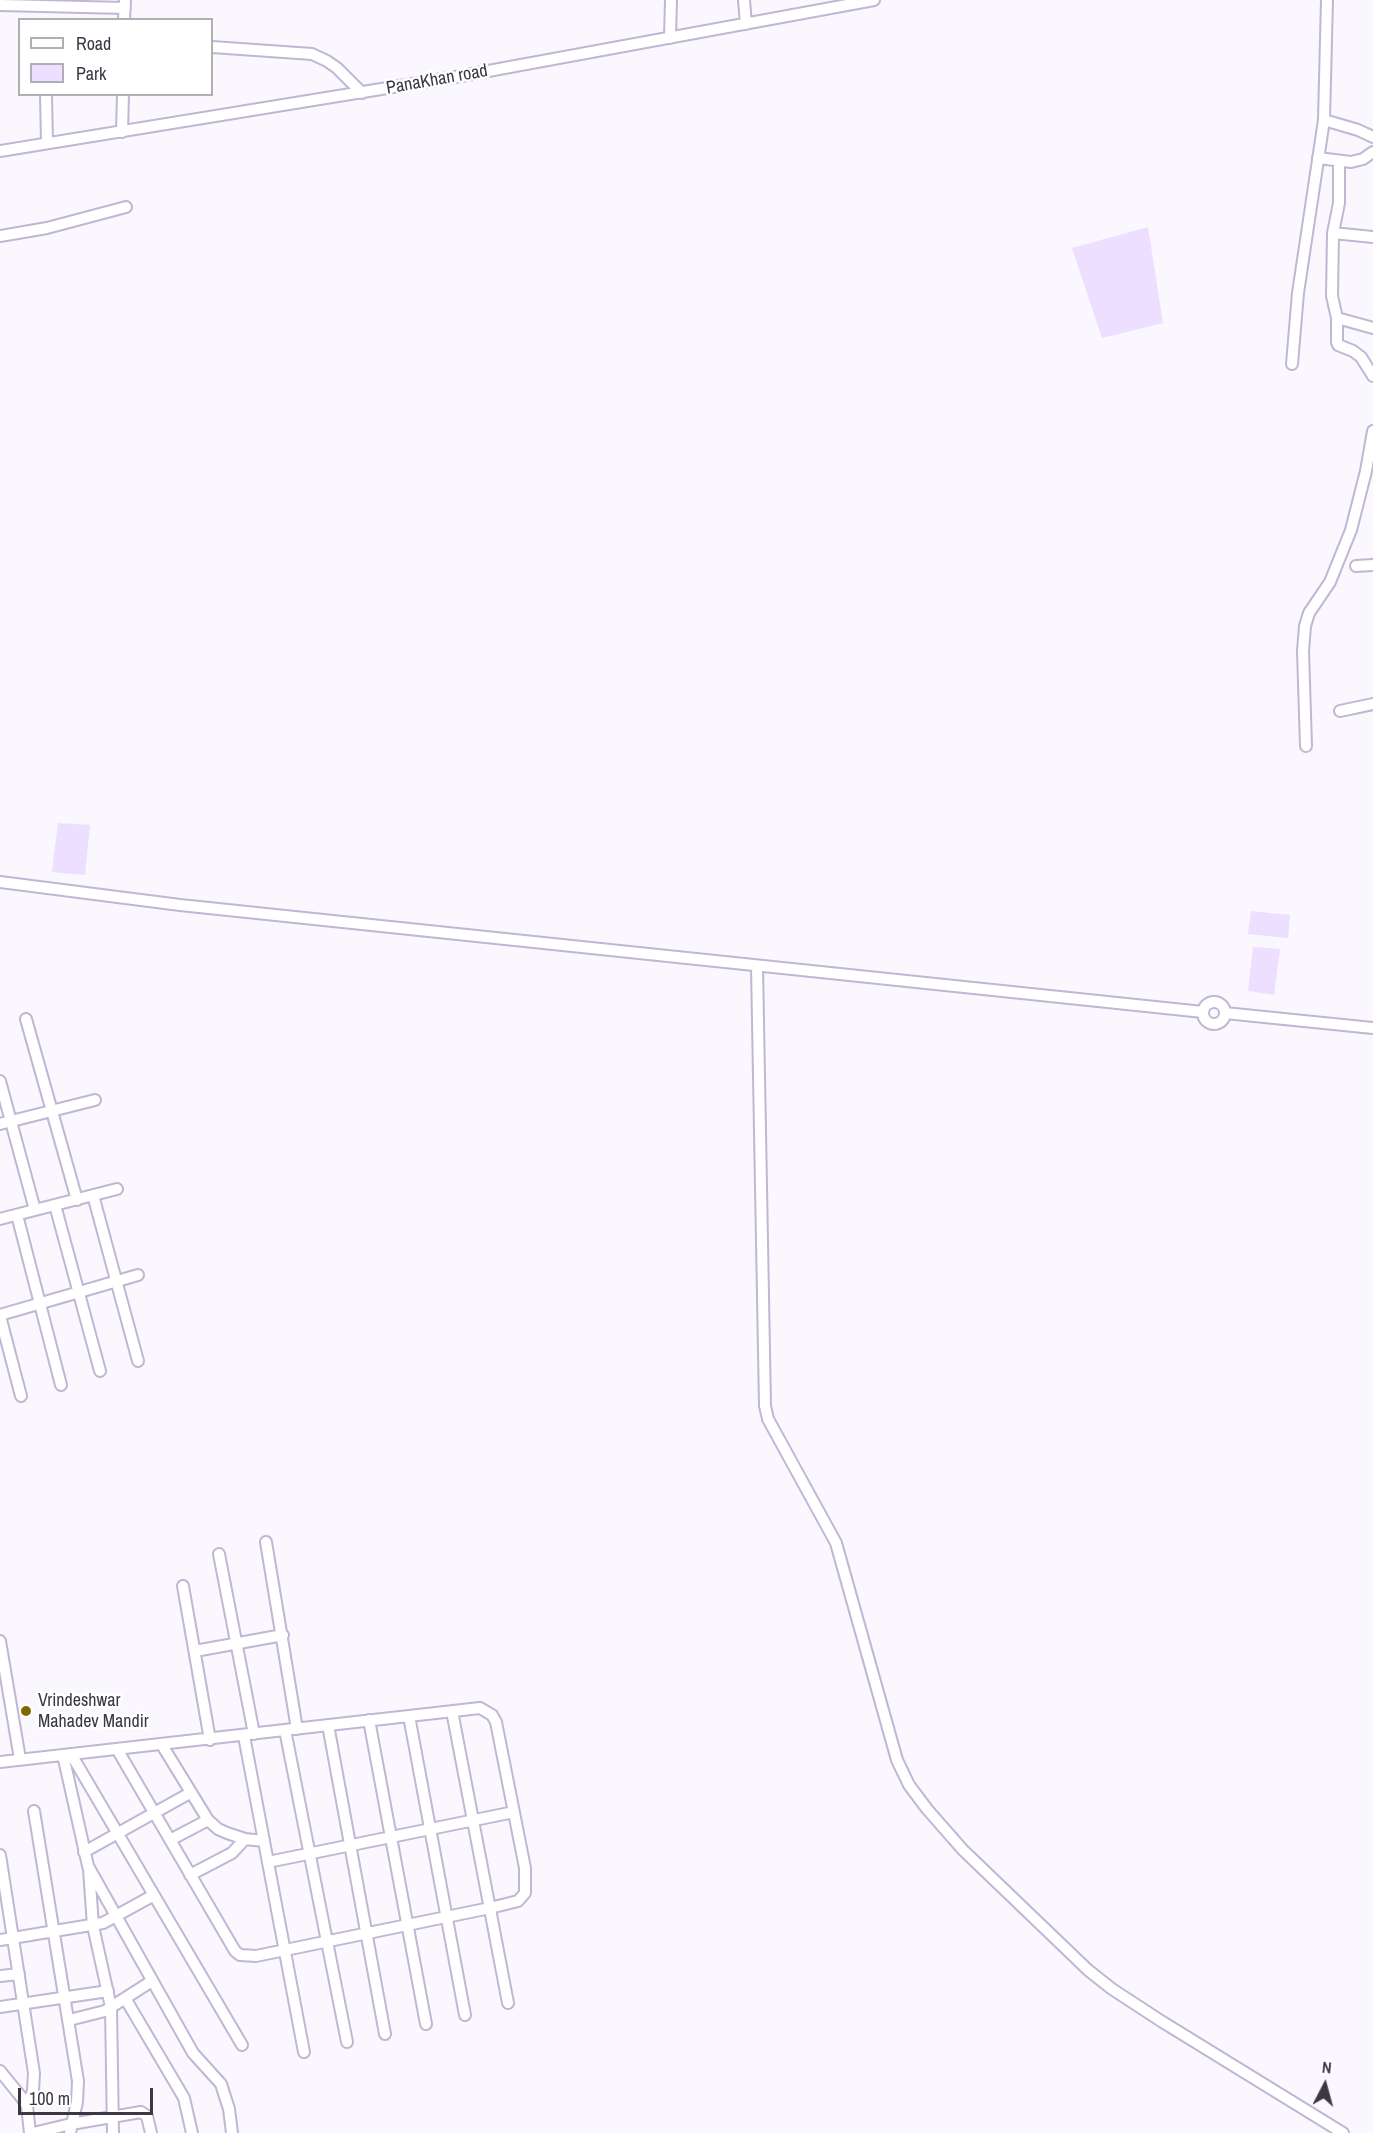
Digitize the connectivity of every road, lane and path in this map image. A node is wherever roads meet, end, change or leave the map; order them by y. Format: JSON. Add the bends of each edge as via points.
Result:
{"nodes":[{"id":1,"x":671,"y":0,"type":"edge"},
{"id":2,"x":744,"y":0,"type":"edge"},
{"id":3,"x":815,"y":0,"type":"edge"},
{"id":4,"x":874,"y":0,"type":"edge"},
{"id":5,"x":1327,"y":0,"type":"edge"},
{"id":6,"x":49,"y":3,"type":"edge"},
{"id":7,"x":125,"y":4,"type":"edge"},
{"id":8,"x":0,"y":5,"type":"edge"},
{"id":9,"x":817,"y":11,"type":"junction"},
{"id":10,"x":48,"y":18,"type":"edge"},
{"id":11,"x":746,"y":24,"type":"junction"},
{"id":12,"x":670,"y":38,"type":"junction"},
{"id":13,"x":213,"y":48,"type":"edge"},
{"id":14,"x":362,"y":93,"type":"junction"},
{"id":15,"x":46,"y":96,"type":"edge"},
{"id":16,"x":123,"y":96,"type":"edge"},
{"id":17,"x":1324,"y":120,"type":"junction"},
{"id":18,"x":122,"y":132,"type":"junction"},
{"id":19,"x":1373,"y":137,"type":"edge"},
{"id":20,"x":46,"y":142,"type":"junction"},
{"id":21,"x":0,"y":151,"type":"edge"},
{"id":22,"x":1373,"y":152,"type":"edge"},
{"id":23,"x":1318,"y":158,"type":"junction"},
{"id":24,"x":1339,"y":162,"type":"junction"},
{"id":25,"x":126,"y":207,"type":"dead end"},
{"id":26,"x":1333,"y":233,"type":"junction"},
{"id":27,"x":0,"y":236,"type":"edge"},
{"id":28,"x":1373,"y":237,"type":"edge"},
{"id":29,"x":1337,"y":318,"type":"junction"},
{"id":30,"x":1373,"y":328,"type":"edge"},
{"id":31,"x":1292,"y":364,"type":"dead end"},
{"id":32,"x":1373,"y":376,"type":"edge"},
{"id":33,"x":1373,"y":431,"type":"edge"},
{"id":34,"x":1370,"y":471,"type":"edge"},
{"id":35,"x":1373,"y":565,"type":"edge"},
{"id":36,"x":1356,"y":566,"type":"dead end"},
{"id":37,"x":1373,"y":704,"type":"edge"},
{"id":38,"x":1340,"y":711,"type":"dead end"},
{"id":39,"x":1306,"y":746,"type":"dead end"},
{"id":40,"x":0,"y":882,"type":"edge"},
{"id":41,"x":757,"y":966,"type":"junction"},
{"id":42,"x":26,"y":1019,"type":"dead end"},
{"id":43,"x":1373,"y":1028,"type":"edge"},
{"id":44,"x":0,"y":1081,"type":"edge"},
{"id":45,"x":95,"y":1100,"type":"dead end"},
{"id":46,"x":52,"y":1111,"type":"junction"},
{"id":47,"x":5,"y":1123,"type":"edge"},
{"id":48,"x":117,"y":1189,"type":"dead end"},
{"id":49,"x":93,"y":1195,"type":"junction"},
{"id":50,"x":77,"y":1200,"type":"junction"},
{"id":51,"x":55,"y":1205,"type":"junction"},
{"id":52,"x":35,"y":1210,"type":"junction"},
{"id":53,"x":17,"y":1215,"type":"junction"},
{"id":54,"x":0,"y":1219,"type":"edge"},
{"id":55,"x":138,"y":1275,"type":"dead end"},
{"id":56,"x":117,"y":1281,"type":"junction"},
{"id":57,"x":78,"y":1292,"type":"junction"},
{"id":58,"x":40,"y":1303,"type":"junction"},
{"id":59,"x":0,"y":1315,"type":"edge"},
{"id":60,"x":138,"y":1361,"type":"dead end"},
{"id":61,"x":100,"y":1371,"type":"dead end"},
{"id":62,"x":61,"y":1384,"type":"dead end"},
{"id":63,"x":21,"y":1396,"type":"dead end"},
{"id":64,"x":266,"y":1542,"type":"dead end"},
{"id":65,"x":219,"y":1554,"type":"dead end"},
{"id":66,"x":183,"y":1587,"type":"dead end"},
{"id":67,"x":283,"y":1635,"type":"junction"},
{"id":68,"x":0,"y":1641,"type":"edge"},
{"id":69,"x":236,"y":1643,"type":"junction"},
{"id":70,"x":195,"y":1651,"type":"junction"},
{"id":71,"x":5,"y":1701,"type":"edge"},
{"id":72,"x":452,"y":1711,"type":"junction"},
{"id":73,"x":409,"y":1716,"type":"junction"},
{"id":74,"x":369,"y":1720,"type":"junction"},
{"id":75,"x":328,"y":1725,"type":"junction"},
{"id":76,"x":297,"y":1729,"type":"junction"},
{"id":77,"x":285,"y":1730,"type":"junction"},
{"id":78,"x":249,"y":1735,"type":"junction"},
{"id":79,"x":210,"y":1740,"type":"junction"},
{"id":80,"x":162,"y":1745,"type":"junction"},
{"id":81,"x":117,"y":1749,"type":"junction"},
{"id":82,"x":67,"y":1754,"type":"junction"},
{"id":83,"x":20,"y":1759,"type":"junction"},
{"id":84,"x":0,"y":1762,"type":"edge"},
{"id":85,"x":190,"y":1793,"type":"junction"},
{"id":86,"x":34,"y":1811,"type":"dead end"},
{"id":87,"x":514,"y":1812,"type":"junction"},
{"id":88,"x":154,"y":1813,"type":"junction"},
{"id":89,"x":208,"y":1820,"type":"junction"},
{"id":90,"x":472,"y":1821,"type":"junction"},
{"id":91,"x":431,"y":1830,"type":"junction"},
{"id":92,"x":117,"y":1832,"type":"junction"},
{"id":93,"x":391,"y":1838,"type":"junction"},
{"id":94,"x":245,"y":1839,"type":"junction"},
{"id":95,"x":170,"y":1840,"type":"junction"},
{"id":96,"x":264,"y":1841,"type":"junction"},
{"id":97,"x":350,"y":1846,"type":"junction"},
{"id":98,"x":84,"y":1852,"type":"junction"},
{"id":99,"x":309,"y":1853,"type":"junction"},
{"id":100,"x":0,"y":1855,"type":"edge"},
{"id":101,"x":268,"y":1862,"type":"junction"},
{"id":102,"x":88,"y":1866,"type":"junction"},
{"id":103,"x":190,"y":1875,"type":"junction"},
{"id":104,"x":153,"y":1895,"type":"junction"},
{"id":105,"x":490,"y":1908,"type":"junction"},
{"id":106,"x":117,"y":1917,"type":"junction"},
{"id":107,"x":447,"y":1917,"type":"junction"},
{"id":108,"x":407,"y":1925,"type":"junction"},
{"id":109,"x":93,"y":1926,"type":"junction"},
{"id":110,"x":55,"y":1931,"type":"junction"},
{"id":111,"x":366,"y":1932,"type":"junction"},
{"id":112,"x":13,"y":1938,"type":"junction"},
{"id":113,"x":0,"y":1940,"type":"edge"},
{"id":114,"x":327,"y":1941,"type":"junction"},
{"id":115,"x":284,"y":1950,"type":"junction"},
{"id":116,"x":18,"y":1974,"type":"junction"},
{"id":117,"x":0,"y":1976,"type":"edge"},
{"id":118,"x":152,"y":1980,"type":"junction"},
{"id":119,"x":108,"y":1991,"type":"junction"},
{"id":120,"x":65,"y":1997,"type":"junction"},
{"id":121,"x":125,"y":1998,"type":"junction"},
{"id":122,"x":508,"y":2003,"type":"dead end"},
{"id":123,"x":23,"y":2004,"type":"junction"},
{"id":124,"x":0,"y":2007,"type":"edge"},
{"id":125,"x":111,"y":2007,"type":"junction"},
{"id":126,"x":465,"y":2015,"type":"dead end"},
{"id":127,"x":69,"y":2020,"type":"junction"},
{"id":128,"x":426,"y":2024,"type":"dead end"},
{"id":129,"x":385,"y":2034,"type":"dead end"},
{"id":130,"x":347,"y":2042,"type":"dead end"},
{"id":131,"x":242,"y":2045,"type":"dead end"},
{"id":132,"x":303,"y":2052,"type":"dead end"},
{"id":133,"x":0,"y":2071,"type":"edge"},
{"id":134,"x":27,"y":2106,"type":"junction"},
{"id":135,"x":111,"y":2117,"type":"junction"},
{"id":136,"x":70,"y":2129,"type":"edge"},
{"id":137,"x":32,"y":2133,"type":"edge"},
{"id":138,"x":113,"y":2133,"type":"edge"},
{"id":139,"x":151,"y":2133,"type":"edge"},
{"id":140,"x":192,"y":2133,"type":"edge"},
{"id":141,"x":232,"y":2133,"type":"edge"},
{"id":142,"x":1343,"y":2133,"type":"edge"}],
"edges":[{"from":1,"to":12,"type":"street"},
{"from":2,"to":11,"type":"street"},
{"from":3,"to":9,"type":"street"},
{"from":4,"to":9,"type":"street","name":"PanaKhan road"},
{"from":5,"to":17,"type":"street"},
{"from":6,"to":7,"type":"street"},
{"from":6,"to":8,"type":"street"},
{"from":6,"to":10,"type":"street"},
{"from":9,"to":11,"type":"street","name":"PanaKhan road"},
{"from":11,"to":12,"type":"street","name":"PanaKhan road"},
{"from":12,"to":14,"type":"street","name":"PanaKhan road"},
{"from":13,"to":14,"type":"street","via":[[312,54],[337,68]]},
{"from":14,"to":18,"type":"street","name":"PanaKhan road"},
{"from":15,"to":20,"type":"street"},
{"from":16,"to":18,"type":"street"},
{"from":17,"to":19,"type":"street"},
{"from":17,"to":23,"type":"street"},
{"from":18,"to":20,"type":"street","name":"PanaKhan road"},
{"from":20,"to":21,"type":"street","name":"PanaKhan road"},
{"from":22,"to":24,"type":"street","via":[[1358,161]]},
{"from":23,"to":24,"type":"street"},
{"from":23,"to":31,"type":"street"},
{"from":24,"to":26,"type":"street","via":[[1339,203]]},
{"from":25,"to":27,"type":"street"},
{"from":26,"to":28,"type":"street"},
{"from":26,"to":29,"type":"street","via":[[1332,296]]},
{"from":29,"to":30,"type":"street"},
{"from":29,"to":32,"type":"street","via":[[1338,345],[1361,357]]},
{"from":33,"to":34,"type":"street"},
{"from":34,"to":39,"type":"street","via":[[1339,562],[1305,626]]},
{"from":35,"to":36,"type":"street"},
{"from":37,"to":38,"type":"street"},
{"from":40,"to":41,"type":"street","via":[[180,905]]},
{"from":41,"to":43,"type":"street","via":[[1203,1012],[1213,1024],[1220,1022],[1225,1013]]},
{"from":41,"to":142,"type":"street","via":[[765,1406],[768,1419],[836,1543],[897,1760],[909,1785],[963,1850],[1088,1970],[1161,2021]]},
{"from":42,"to":46,"type":"street"},
{"from":44,"to":47,"type":"street"},
{"from":45,"to":46,"type":"street"},
{"from":46,"to":47,"type":"street"},
{"from":46,"to":50,"type":"street"},
{"from":47,"to":52,"type":"street"},
{"from":48,"to":49,"type":"street"},
{"from":49,"to":50,"type":"street"},
{"from":49,"to":56,"type":"street"},
{"from":50,"to":51,"type":"street"},
{"from":51,"to":52,"type":"street"},
{"from":51,"to":57,"type":"street"},
{"from":52,"to":53,"type":"street"},
{"from":53,"to":54,"type":"street"},
{"from":53,"to":58,"type":"street"},
{"from":55,"to":56,"type":"street"},
{"from":56,"to":57,"type":"street"},
{"from":56,"to":60,"type":"street"},
{"from":57,"to":58,"type":"street"},
{"from":57,"to":61,"type":"street"},
{"from":58,"to":59,"type":"street"},
{"from":58,"to":62,"type":"street"},
{"from":59,"to":63,"type":"street"},
{"from":64,"to":67,"type":"street"},
{"from":65,"to":69,"type":"street"},
{"from":66,"to":70,"type":"street"},
{"from":67,"to":69,"type":"street"},
{"from":67,"to":76,"type":"street"},
{"from":68,"to":71,"type":"street"},
{"from":69,"to":70,"type":"street"},
{"from":69,"to":78,"type":"street"},
{"from":70,"to":79,"type":"street"},
{"from":71,"to":83,"type":"street"},
{"from":72,"to":73,"type":"street"},
{"from":72,"to":87,"type":"street","via":[[480,1708],[492,1715]]},
{"from":72,"to":90,"type":"street"},
{"from":73,"to":74,"type":"street"},
{"from":73,"to":91,"type":"street"},
{"from":74,"to":75,"type":"street"},
{"from":74,"to":93,"type":"street"},
{"from":75,"to":76,"type":"street"},
{"from":75,"to":97,"type":"street"},
{"from":76,"to":77,"type":"street"},
{"from":77,"to":78,"type":"street"},
{"from":77,"to":99,"type":"street"},
{"from":78,"to":79,"type":"street"},
{"from":78,"to":96,"type":"street"},
{"from":79,"to":80,"type":"street"},
{"from":80,"to":81,"type":"street"},
{"from":80,"to":85,"type":"street"},
{"from":81,"to":82,"type":"street"},
{"from":81,"to":88,"type":"street"},
{"from":82,"to":83,"type":"street"},
{"from":82,"to":92,"type":"street"},
{"from":82,"to":98,"type":"street"},
{"from":83,"to":84,"type":"street"},
{"from":85,"to":88,"type":"street"},
{"from":85,"to":89,"type":"street"},
{"from":86,"to":110,"type":"street"},
{"from":87,"to":90,"type":"street"},
{"from":87,"to":105,"type":"street","via":[[525,1868],[525,1893],[518,1901]]},
{"from":88,"to":92,"type":"street"},
{"from":88,"to":95,"type":"street"},
{"from":89,"to":94,"type":"street","via":[[218,1829]]},
{"from":89,"to":95,"type":"street"},
{"from":90,"to":91,"type":"street"},
{"from":90,"to":105,"type":"street"},
{"from":91,"to":93,"type":"street"},
{"from":91,"to":107,"type":"street"},
{"from":92,"to":98,"type":"street"},
{"from":92,"to":104,"type":"street"},
{"from":93,"to":97,"type":"street"},
{"from":93,"to":108,"type":"street"},
{"from":94,"to":96,"type":"street"},
{"from":94,"to":103,"type":"street","via":[[232,1853]]},
{"from":95,"to":103,"type":"street"},
{"from":96,"to":101,"type":"street"},
{"from":97,"to":99,"type":"street"},
{"from":97,"to":111,"type":"street"},
{"from":98,"to":102,"type":"street"},
{"from":99,"to":101,"type":"street"},
{"from":99,"to":114,"type":"street"},
{"from":100,"to":112,"type":"street"},
{"from":101,"to":115,"type":"street"},
{"from":102,"to":106,"type":"street"},
{"from":102,"to":109,"type":"street"},
{"from":103,"to":115,"type":"street","via":[[235,1952],[256,1956]]},
{"from":104,"to":106,"type":"street"},
{"from":104,"to":131,"type":"street"},
{"from":105,"to":107,"type":"street"},
{"from":105,"to":122,"type":"street"},
{"from":106,"to":109,"type":"street"},
{"from":106,"to":118,"type":"street"},
{"from":107,"to":108,"type":"street"},
{"from":107,"to":126,"type":"street"},
{"from":108,"to":111,"type":"street"},
{"from":108,"to":128,"type":"street"},
{"from":109,"to":110,"type":"street"},
{"from":109,"to":119,"type":"street"},
{"from":110,"to":112,"type":"street"},
{"from":110,"to":120,"type":"street"},
{"from":111,"to":114,"type":"street"},
{"from":111,"to":129,"type":"street"},
{"from":112,"to":113,"type":"street"},
{"from":112,"to":116,"type":"street"},
{"from":114,"to":115,"type":"street"},
{"from":114,"to":130,"type":"street"},
{"from":115,"to":132,"type":"street"},
{"from":116,"to":117,"type":"street"},
{"from":116,"to":123,"type":"street"},
{"from":118,"to":121,"type":"street"},
{"from":118,"to":141,"type":"street","via":[[193,2053],[221,2084],[230,2109]]},
{"from":119,"to":120,"type":"street"},
{"from":119,"to":125,"type":"street"},
{"from":120,"to":123,"type":"street"},
{"from":120,"to":127,"type":"street"},
{"from":121,"to":125,"type":"street"},
{"from":121,"to":140,"type":"street","via":[[184,2098]]},
{"from":123,"to":124,"type":"street"},
{"from":123,"to":134,"type":"street","via":[[34,2073]]},
{"from":125,"to":127,"type":"street"},
{"from":125,"to":135,"type":"street"},
{"from":127,"to":136,"type":"street","via":[[79,2091]]},
{"from":133,"to":134,"type":"street"},
{"from":134,"to":137,"type":"street"},
{"from":135,"to":136,"type":"street"},
{"from":135,"to":138,"type":"street"},
{"from":135,"to":139,"type":"street","via":[[141,2112],[147,2116]]},
{"from":136,"to":137,"type":"street"}]}
